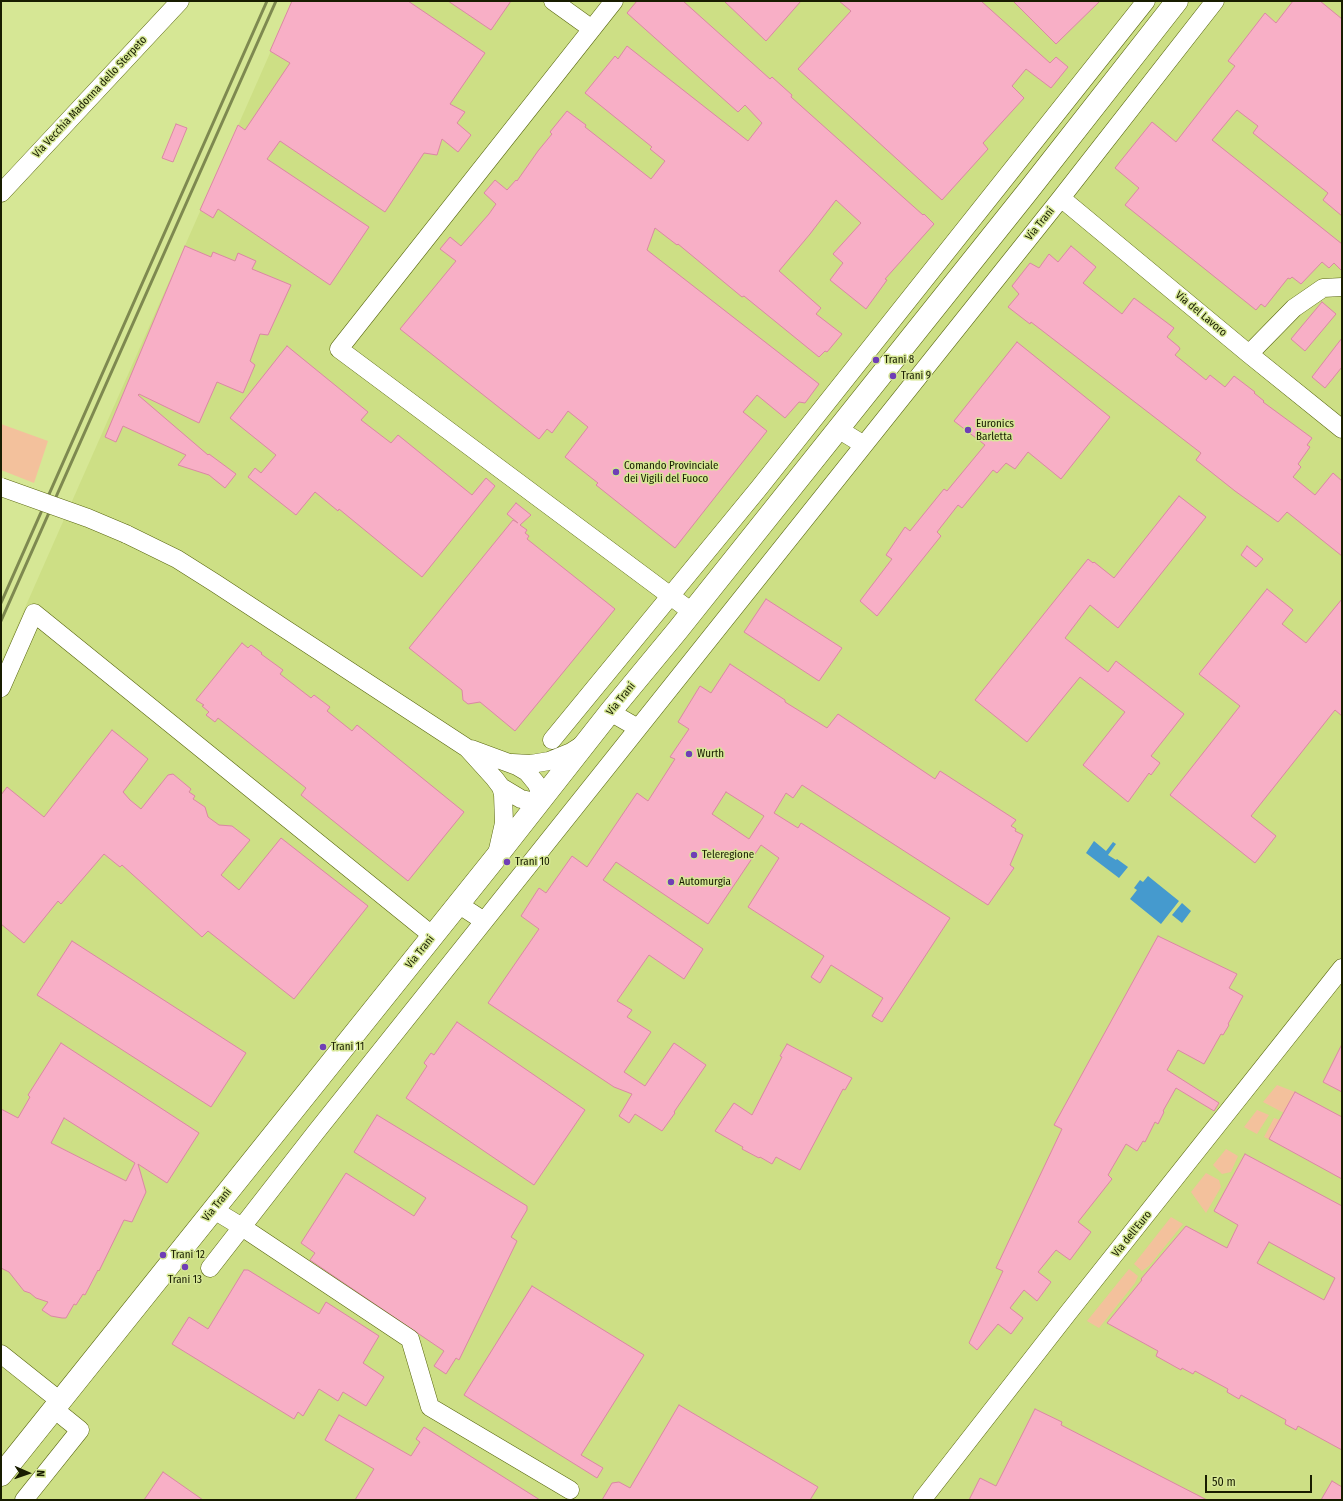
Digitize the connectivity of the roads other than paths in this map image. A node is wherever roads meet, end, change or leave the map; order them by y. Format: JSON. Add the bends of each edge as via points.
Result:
{"nodes":[{"id":1,"x":180,"y":1,"type":"edge"},
{"id":2,"x":553,"y":1,"type":"edge"},
{"id":3,"x":614,"y":1,"type":"edge"},
{"id":4,"x":1146,"y":1,"type":"edge"},
{"id":5,"x":1177,"y":1,"type":"edge"},
{"id":6,"x":1215,"y":1,"type":"edge"},
{"id":7,"x":592,"y":29,"type":"junction"},
{"id":8,"x":1,"y":193,"type":"edge"},
{"id":9,"x":1060,"y":198,"type":"junction"},
{"id":10,"x":1342,"y":287,"type":"edge"},
{"id":11,"x":1249,"y":354,"type":"junction"},
{"id":12,"x":849,"y":375,"type":"junction"},
{"id":13,"x":871,"y":388,"type":"junction"},
{"id":14,"x":1342,"y":429,"type":"edge"},
{"id":15,"x":838,"y":430,"type":"junction"},
{"id":16,"x":864,"y":445,"type":"junction"},
{"id":17,"x":1,"y":487,"type":"edge"},
{"id":18,"x":670,"y":596,"type":"junction"},
{"id":19,"x":692,"y":612,"type":"junction"},
{"id":20,"x":1,"y":688,"type":"edge"},
{"id":21,"x":610,"y":712,"type":"junction"},
{"id":22,"x":638,"y":728,"type":"junction"},
{"id":23,"x":552,"y":740,"type":"dead end"},
{"id":24,"x":586,"y":742,"type":"junction"},
{"id":25,"x":467,"y":748,"type":"junction"},
{"id":26,"x":505,"y":762,"type":"junction"},
{"id":27,"x":501,"y":787,"type":"junction"},
{"id":28,"x":541,"y":800,"type":"junction"},
{"id":29,"x":496,"y":857,"type":"junction"},
{"id":30,"x":458,"y":904,"type":"junction"},
{"id":31,"x":484,"y":921,"type":"junction"},
{"id":32,"x":432,"y":936,"type":"junction"},
{"id":33,"x":1342,"y":968,"type":"edge"},
{"id":34,"x":214,"y":1210,"type":"junction"},
{"id":35,"x":242,"y":1227,"type":"junction"},
{"id":36,"x":210,"y":1268,"type":"dead end"},
{"id":37,"x":1,"y":1354,"type":"edge"},
{"id":38,"x":57,"y":1405,"type":"junction"},
{"id":39,"x":1,"y":1475,"type":"edge"},
{"id":40,"x":570,"y":1490,"type":"dead end"},
{"id":41,"x":24,"y":1500,"type":"edge"},
{"id":42,"x":922,"y":1500,"type":"edge"}],
"edges":[{"from":1,"to":8,"type":"street","name":"Via Vecchia Madonna dello Sterpeto"},
{"from":2,"to":7,"type":"street"},
{"from":3,"to":7,"type":"street"},
{"from":4,"to":12,"type":"street"},
{"from":5,"to":13,"type":"main road","name":"Via Trani"},
{"from":6,"to":9,"type":"street","name":"Via Trani"},
{"from":7,"to":18,"type":"street","via":[[339,348]]},
{"from":9,"to":11,"type":"street","name":"Via del Lavoro"},
{"from":9,"to":16,"type":"street","name":"Via Trani"},
{"from":10,"to":11,"type":"street","via":[[1323,288],[1294,308]]},
{"from":11,"to":14,"type":"street","name":"Via del Lavoro"},
{"from":12,"to":13,"type":"street"},
{"from":12,"to":18,"type":"street"},
{"from":13,"to":15,"type":"main road","name":"Via Trani"},
{"from":15,"to":16,"type":"street"},
{"from":15,"to":19,"type":"main road","name":"Via Trani"},
{"from":16,"to":22,"type":"street","name":"Via Trani"},
{"from":17,"to":25,"type":"street","bridge":true,"via":[[88,518],[176,559]]},
{"from":18,"to":19,"type":"street"},
{"from":18,"to":23,"type":"street"},
{"from":19,"to":21,"type":"main road","name":"Via Trani"},
{"from":20,"to":32,"type":"street","via":[[34,613]]},
{"from":21,"to":22,"type":"street"},
{"from":21,"to":24,"type":"main road","name":"Via Trani"},
{"from":22,"to":31,"type":"street","name":"Via Trani"},
{"from":24,"to":26,"type":"street","via":[[558,758],[540,763]]},
{"from":24,"to":28,"type":"main road","name":"Via Trani"},
{"from":25,"to":26,"type":"street"},
{"from":25,"to":27,"type":"street"},
{"from":26,"to":28,"type":"street","via":[[530,775],[538,787]]},
{"from":27,"to":28,"type":"street","via":[[521,798]]},
{"from":27,"to":29,"type":"street","via":[[504,823]]},
{"from":28,"to":29,"type":"main road","name":"Via Trani"},
{"from":29,"to":30,"type":"main road","name":"Via Trani"},
{"from":30,"to":31,"type":"street"},
{"from":30,"to":32,"type":"main road","name":"Via Trani"},
{"from":31,"to":35,"type":"street","name":"Via Trani"},
{"from":32,"to":34,"type":"main road","name":"Via Trani"},
{"from":33,"to":42,"type":"street","name":"Via dell'Euro"},
{"from":34,"to":35,"type":"street"},
{"from":34,"to":38,"type":"main road","name":"Via Trani"},
{"from":35,"to":36,"type":"street","name":"Via Trani"},
{"from":35,"to":40,"type":"street","via":[[410,1339],[430,1407]]},
{"from":37,"to":38,"type":"street"},
{"from":38,"to":39,"type":"main road","name":"Via Trani"},
{"from":38,"to":41,"type":"street","via":[[80,1430]]}]}
